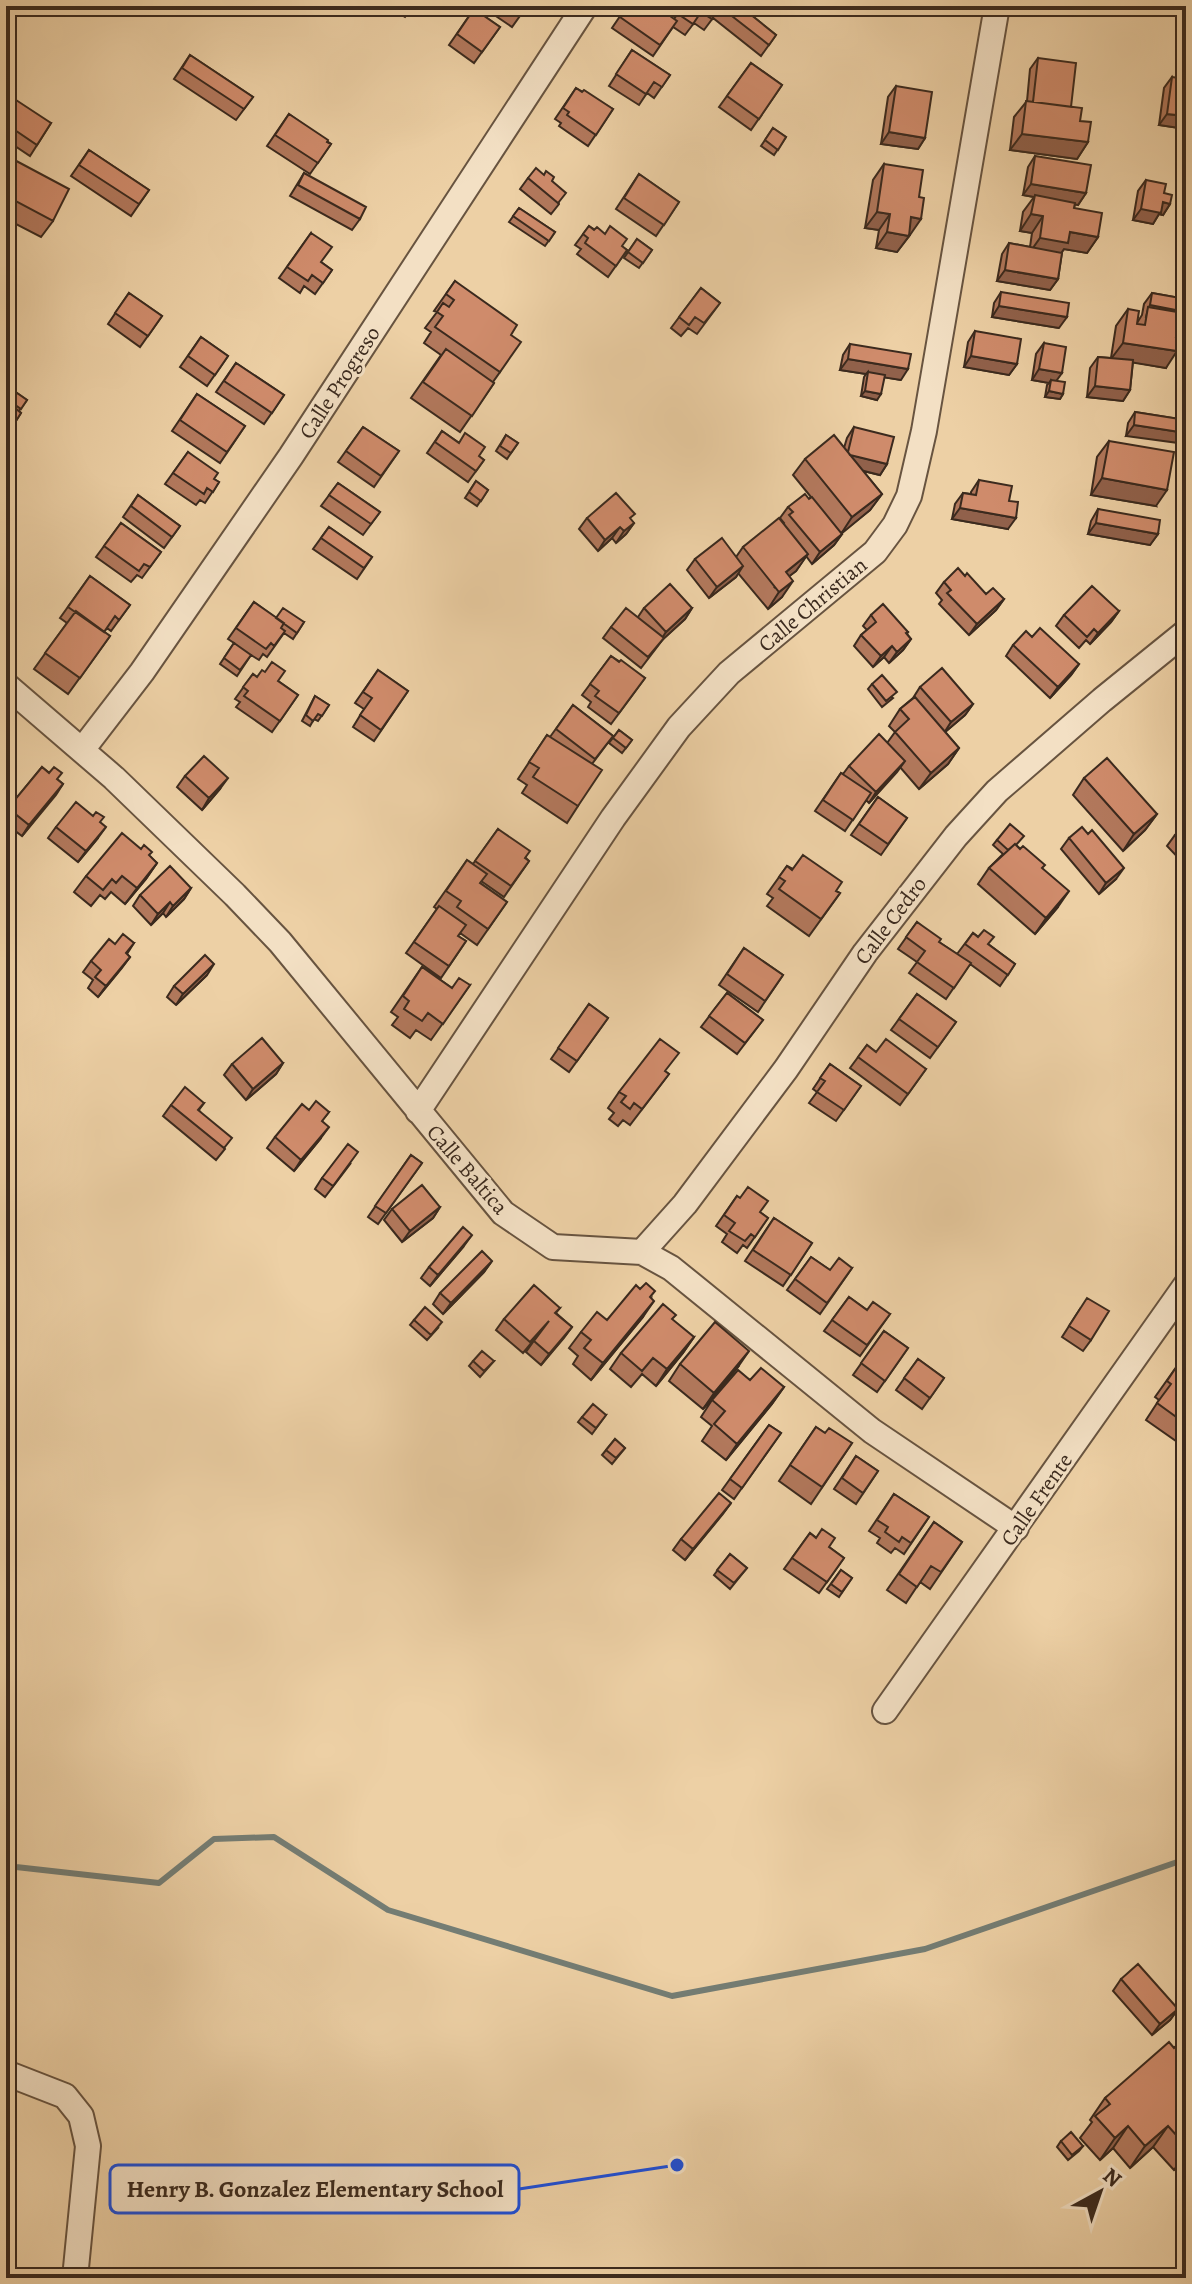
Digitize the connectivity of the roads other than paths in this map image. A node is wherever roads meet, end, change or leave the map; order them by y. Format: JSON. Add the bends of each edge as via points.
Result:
{"nodes":[{"id":1,"x":585,"y":6,"type":"edge"},
{"id":2,"x":997,"y":6,"type":"edge"},
{"id":3,"x":1186,"y":632,"type":"edge"},
{"id":4,"x":6,"y":685,"type":"edge"},
{"id":5,"x":82,"y":750,"type":"junction"},
{"id":6,"x":418,"y":1111,"type":"junction"},
{"id":7,"x":642,"y":1252,"type":"junction"},
{"id":8,"x":1186,"y":1285,"type":"edge"},
{"id":9,"x":1016,"y":1528,"type":"junction"},
{"id":10,"x":885,"y":1711,"type":"dead end"},
{"id":11,"x":6,"y":2073,"type":"edge"},
{"id":12,"x":75,"y":2278,"type":"edge"}],
"edges":[{"from":1,"to":5,"type":"street","name":"Calle Progreso","via":[[291,456]]},
{"from":2,"to":6,"type":"street","name":"Calle Christian","via":[[924,431],[909,496],[895,525],[875,552],[729,673],[679,727]]},
{"from":3,"to":7,"type":"street","name":"Calle Cedro","via":[[997,791],[956,836],[685,1204]]},
{"from":4,"to":5,"type":"street","name":"Calle Baltica"},
{"from":5,"to":6,"type":"street","name":"Calle Baltica","via":[[280,942]]},
{"from":6,"to":7,"type":"street","name":"Calle Baltica","via":[[503,1213],[553,1247]]},
{"from":7,"to":9,"type":"street","name":"Calle Baltica","via":[[690,1283],[872,1431]]},
{"from":8,"to":9,"type":"street","name":"Calle Frente"},
{"from":9,"to":10,"type":"street","name":"Calle Frente"},
{"from":11,"to":12,"type":"street","via":[[65,2096],[81,2116],[88,2146]]}]}
